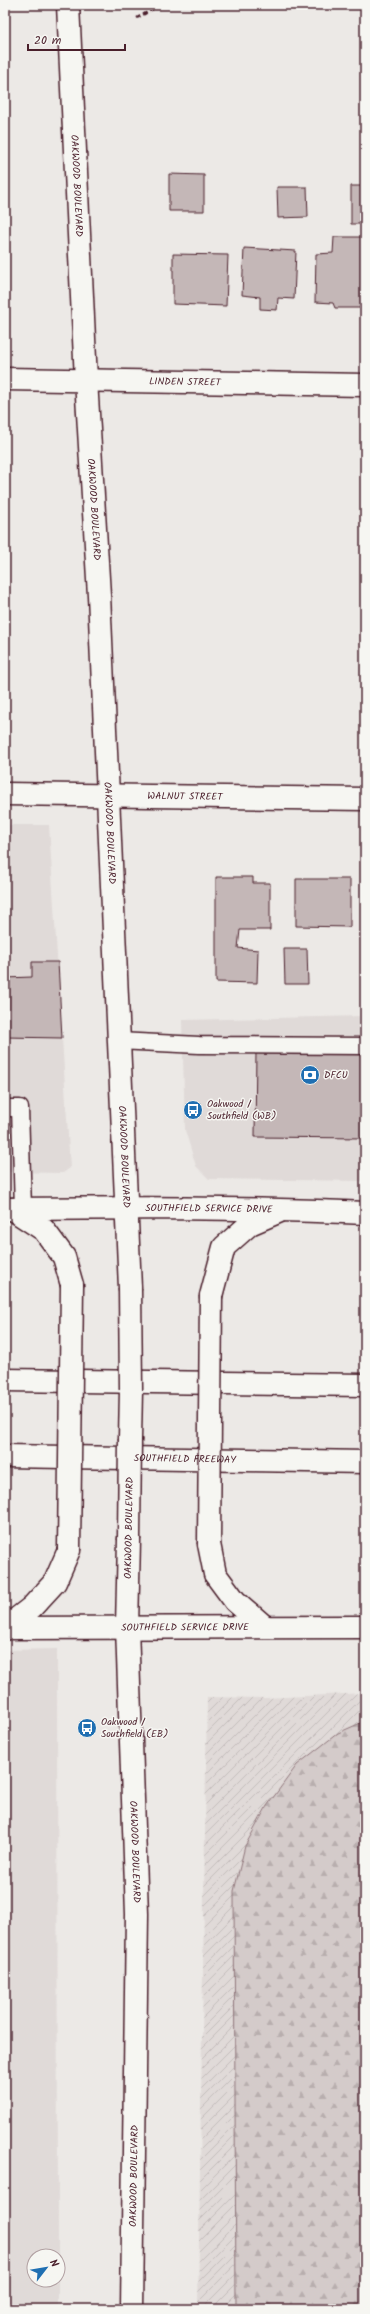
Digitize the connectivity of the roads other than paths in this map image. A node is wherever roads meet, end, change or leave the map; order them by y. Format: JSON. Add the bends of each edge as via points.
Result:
{"nodes":[{"id":1,"x":68,"y":5,"type":"edge"},
{"id":2,"x":5,"y":379,"type":"edge"},
{"id":3,"x":86,"y":380,"type":"junction"},
{"id":4,"x":365,"y":385,"type":"edge"},
{"id":5,"x":5,"y":794,"type":"edge"},
{"id":6,"x":107,"y":796,"type":"junction"},
{"id":7,"x":365,"y":799,"type":"edge"},
{"id":8,"x":118,"y":1041,"type":"junction"},
{"id":9,"x":365,"y":1046,"type":"edge"},
{"id":10,"x":5,"y":1108,"type":"edge"},
{"id":11,"x":126,"y":1207,"type":"junction"},
{"id":12,"x":13,"y":1209,"type":"edge"},
{"id":13,"x":285,"y":1209,"type":"junction"},
{"id":14,"x":365,"y":1212,"type":"edge"},
{"id":15,"x":5,"y":1380,"type":"edge"},
{"id":16,"x":365,"y":1385,"type":"edge"},
{"id":17,"x":5,"y":1456,"type":"edge"},
{"id":18,"x":365,"y":1462,"type":"edge"},
{"id":19,"x":127,"y":1627,"type":"junction"},
{"id":20,"x":265,"y":1627,"type":"junction"},
{"id":21,"x":365,"y":1627,"type":"edge"},
{"id":22,"x":5,"y":1628,"type":"edge"},
{"id":23,"x":132,"y":2309,"type":"edge"}],
"edges":[{"from":1,"to":3,"type":"main road","name":"OAKWOOD BOULEVARD"},
{"from":2,"to":3,"type":"main road","name":"LINDEN STREET"},
{"from":3,"to":4,"type":"main road","name":"LINDEN STREET"},
{"from":3,"to":6,"type":"main road","name":"OAKWOOD BOULEVARD","via":[[99,595]]},
{"from":5,"to":6,"type":"main road","name":"WALNUT STREET"},
{"from":6,"to":7,"type":"main road","name":"WALNUT STREET"},
{"from":6,"to":8,"type":"main road","name":"OAKWOOD BOULEVARD"},
{"from":8,"to":9,"type":"lane","via":[[199,1045]]},
{"from":8,"to":11,"type":"main road","name":"OAKWOOD BOULEVARD"},
{"from":10,"to":12,"type":"lane","via":[[20,1108]]},
{"from":11,"to":12,"type":"main road","name":"SOUTHFIELD SERVICE DRIVE"},
{"from":11,"to":13,"type":"main road","name":"SOUTHFIELD SERVICE DRIVE"},
{"from":11,"to":19,"type":"main road","name":"OAKWOOD BOULEVARD","bridge":true,"via":[[130,1288]]},
{"from":12,"to":22,"type":"main road","bridge":true,"via":[[44,1230],[64,1257],[72,1285],[70,1550],[55,1582],[32,1607]]},
{"from":13,"to":14,"type":"main road","name":"SOUTHFIELD SERVICE DRIVE"},
{"from":13,"to":20,"type":"main road","bridge":true,"via":[[250,1224],[224,1247],[211,1296],[209,1544],[215,1574],[235,1601]]},
{"from":15,"to":16,"type":"main road"},
{"from":17,"to":18,"type":"main road","name":"SOUTHFIELD FREEWAY"},
{"from":19,"to":20,"type":"main road","name":"SOUTHFIELD SERVICE DRIVE"},
{"from":19,"to":22,"type":"main road","name":"SOUTHFIELD SERVICE DRIVE"},
{"from":19,"to":23,"type":"main road","name":"OAKWOOD BOULEVARD","via":[[137,1914]]},
{"from":20,"to":21,"type":"main road","name":"SOUTHFIELD SERVICE DRIVE"}]}
